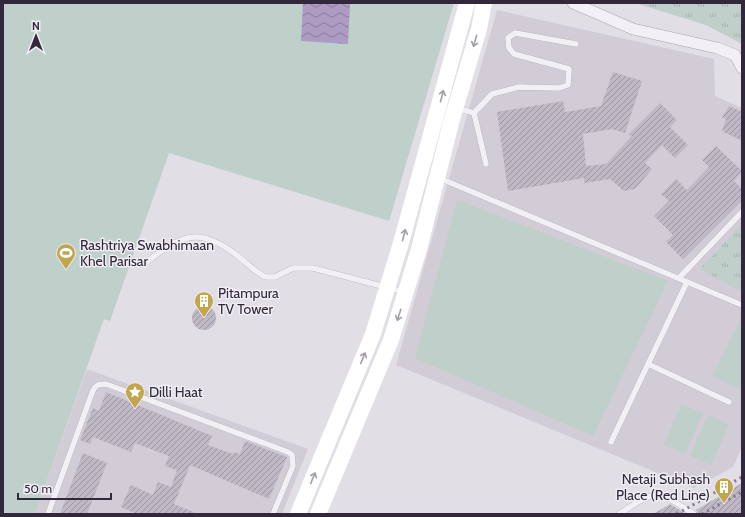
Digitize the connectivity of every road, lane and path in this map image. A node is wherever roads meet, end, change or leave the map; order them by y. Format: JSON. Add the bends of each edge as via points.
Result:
{"nodes":[{"id":1,"x":467,"y":3,"type":"edge"},
{"id":2,"x":484,"y":3,"type":"edge"},
{"id":3,"x":573,"y":3,"type":"edge"},
{"id":4,"x":576,"y":44,"type":"dead end"},
{"id":5,"x":742,"y":68,"type":"edge"},
{"id":6,"x":454,"y":113,"type":"junction"},
{"id":7,"x":474,"y":113,"type":"junction"},
{"id":8,"x":436,"y":115,"type":"junction"},
{"id":9,"x":486,"y":164,"type":"dead end"},
{"id":10,"x":437,"y":177,"type":"junction"},
{"id":11,"x":742,"y":212,"type":"edge"},
{"id":12,"x":148,"y":261,"type":"dead end"},
{"id":13,"x":679,"y":278,"type":"junction"},
{"id":14,"x":687,"y":282,"type":"junction"},
{"id":15,"x":388,"y":286,"type":"junction"},
{"id":16,"x":406,"y":292,"type":"junction"},
{"id":17,"x":742,"y":305,"type":"edge"},
{"id":18,"x":648,"y":364,"type":"junction"},
{"id":19,"x":729,"y":402,"type":"dead end"},
{"id":20,"x":331,"y":436,"type":"junction"},
{"id":21,"x":611,"y":442,"type":"dead end"},
{"id":22,"x":348,"y":443,"type":"junction"},
{"id":23,"x":48,"y":514,"type":"edge"},
{"id":24,"x":274,"y":514,"type":"edge"},
{"id":25,"x":298,"y":514,"type":"edge"},
{"id":26,"x":318,"y":514,"type":"edge"},
{"id":27,"x":619,"y":514,"type":"edge"},
{"id":28,"x":694,"y":514,"type":"edge"}],
"edges":[{"from":8,"to":1,"type":"street","one_way":true},
{"from":2,"to":6,"type":"street","one_way":true,"via":[[479,29]]},
{"from":3,"to":5,"type":"street","via":[[633,29],[717,48],[735,55]]},
{"from":4,"to":7,"type":"lane","via":[[515,33],[508,38],[509,48],[514,54],[569,68],[568,85],[559,88],[519,87],[492,94]]},
{"from":6,"to":7,"type":"lane"},
{"from":6,"to":8,"type":"street"},
{"from":6,"to":10,"type":"street"},
{"from":7,"to":9,"type":"lane"},
{"from":15,"to":8,"type":"street","one_way":true},
{"from":10,"to":13,"type":"lane"},
{"from":10,"to":16,"type":"street"},
{"from":11,"to":13,"type":"lane"},
{"from":12,"to":15,"type":"lane","via":[[169,244],[185,237],[201,237],[224,245],[266,277],[275,277],[293,268],[313,268]]},
{"from":13,"to":14,"type":"lane"},
{"from":14,"to":17,"type":"lane"},
{"from":14,"to":18,"type":"lane"},
{"from":15,"to":16,"type":"lane"},
{"from":20,"to":15,"type":"street","one_way":true,"via":[[373,334]]},
{"from":16,"to":22,"type":"street","one_way":true,"via":[[392,340]]},
{"from":18,"to":19,"type":"lane"},
{"from":18,"to":21,"type":"lane"},
{"from":20,"to":22,"type":"street"},
{"from":25,"to":20,"type":"street","one_way":true},
{"from":22,"to":26,"type":"street"},
{"from":23,"to":24,"type":"lane","via":[[94,387],[99,384],[106,384],[288,452],[292,455],[293,466]]},
{"from":27,"to":28,"type":"lane","via":[[648,496],[657,494],[668,497]]}]}
